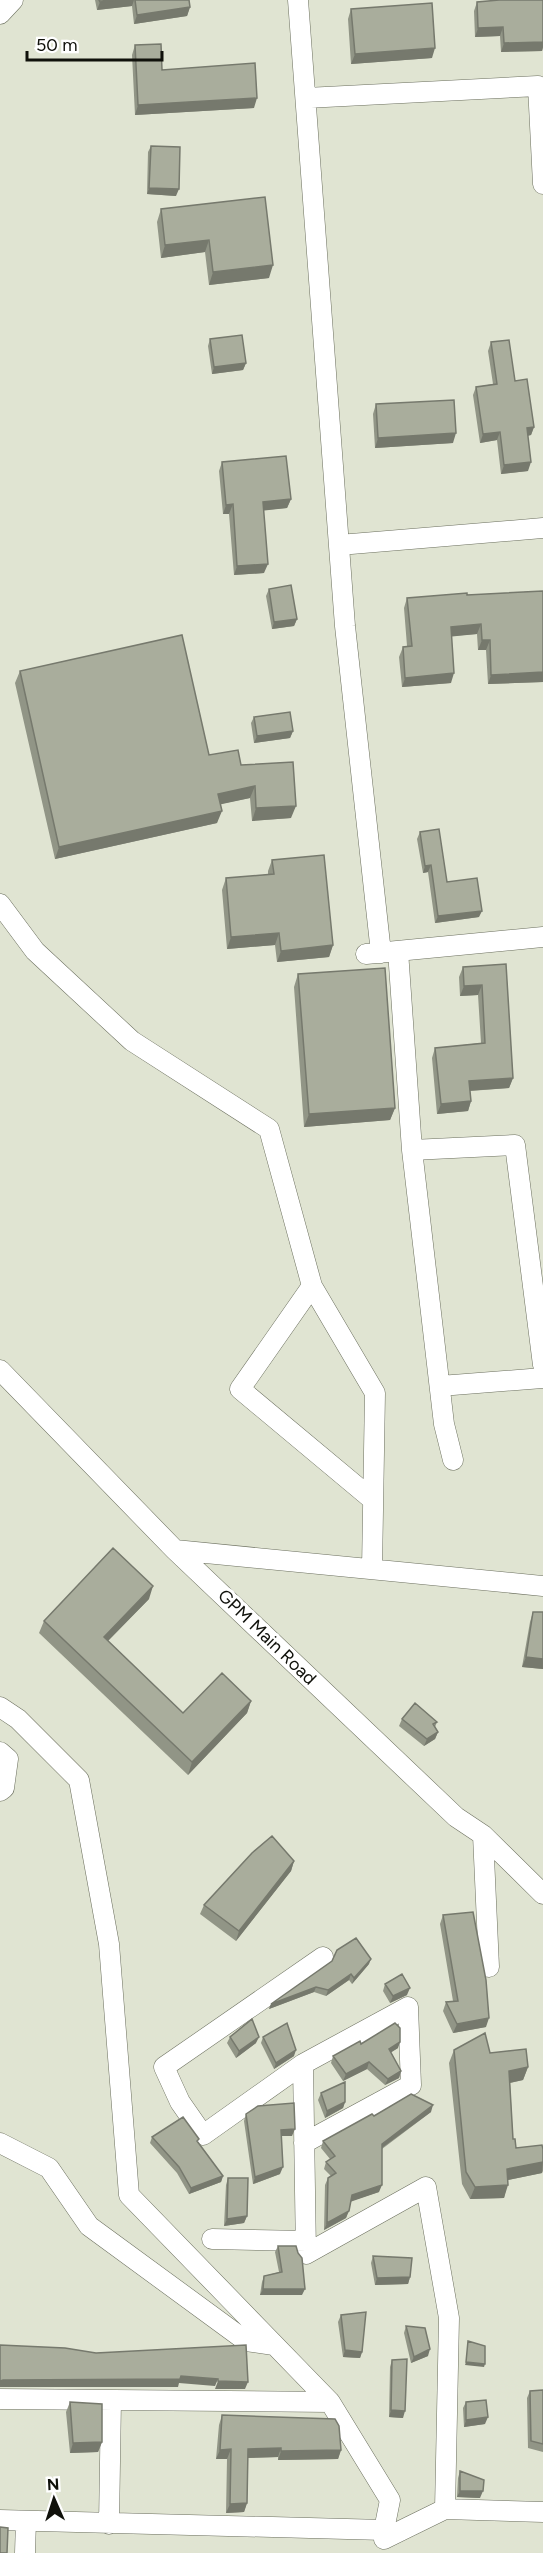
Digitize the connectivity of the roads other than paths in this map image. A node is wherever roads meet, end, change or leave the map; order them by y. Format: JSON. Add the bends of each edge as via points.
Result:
{"nodes":[{"id":1,"x":13,"y":0,"type":"edge"},
{"id":2,"x":298,"y":0,"type":"edge"},
{"id":3,"x":0,"y":14,"type":"edge"},
{"id":4,"x":306,"y":98,"type":"junction"},
{"id":5,"x":543,"y":184,"type":"edge"},
{"id":6,"x":543,"y":528,"type":"edge"},
{"id":7,"x":339,"y":545,"type":"junction"},
{"id":8,"x":0,"y":904,"type":"edge"},
{"id":9,"x":543,"y":937,"type":"edge"},
{"id":10,"x":382,"y":953,"type":"junction"},
{"id":11,"x":412,"y":1150,"type":"junction"},
{"id":12,"x":312,"y":1286,"type":"junction"},
{"id":13,"x":543,"y":1365,"type":"edge"},
{"id":14,"x":0,"y":1370,"type":"edge"},
{"id":15,"x":543,"y":1378,"type":"edge"},
{"id":16,"x":440,"y":1386,"type":"junction"},
{"id":17,"x":453,"y":1460,"type":"dead end"},
{"id":18,"x":373,"y":1500,"type":"junction"},
{"id":19,"x":175,"y":1550,"type":"junction"},
{"id":20,"x":372,"y":1569,"type":"junction"},
{"id":21,"x":543,"y":1583,"type":"edge"},
{"id":22,"x":0,"y":1707,"type":"edge"},
{"id":23,"x":0,"y":1752,"type":"edge"},
{"id":24,"x":0,"y":1791,"type":"edge"},
{"id":25,"x":483,"y":1835,"type":"junction"},
{"id":26,"x":541,"y":1892,"type":"edge"},
{"id":27,"x":323,"y":1957,"type":"dead end"},
{"id":28,"x":489,"y":1967,"type":"dead end"},
{"id":29,"x":303,"y":2064,"type":"junction"},
{"id":30,"x":0,"y":2142,"type":"edge"},
{"id":31,"x":304,"y":2143,"type":"junction"},
{"id":32,"x":212,"y":2239,"type":"dead end"},
{"id":33,"x":306,"y":2241,"type":"junction"},
{"id":34,"x":274,"y":2345,"type":"junction"},
{"id":35,"x":0,"y":2399,"type":"edge"},
{"id":36,"x":111,"y":2400,"type":"junction"},
{"id":37,"x":330,"y":2402,"type":"junction"},
{"id":38,"x":445,"y":2509,"type":"junction"},
{"id":39,"x":543,"y":2512,"type":"edge"},
{"id":40,"x":0,"y":2520,"type":"edge"},
{"id":41,"x":26,"y":2521,"type":"junction"},
{"id":42,"x":109,"y":2524,"type":"junction"},
{"id":43,"x":384,"y":2541,"type":"edge"},
{"id":44,"x":25,"y":2553,"type":"edge"}],
"edges":[{"from":1,"to":3,"type":"street"},
{"from":2,"to":4,"type":"street"},
{"from":4,"to":5,"type":"street","via":[[538,86]]},
{"from":4,"to":7,"type":"street"},
{"from":6,"to":7,"type":"street"},
{"from":7,"to":10,"type":"street"},
{"from":8,"to":12,"type":"street","via":[[35,951],[132,1041],[269,1129]]},
{"from":9,"to":10,"type":"street"},
{"from":10,"to":11,"type":"street"},
{"from":11,"to":13,"type":"street","via":[[515,1145]]},
{"from":11,"to":16,"type":"street"},
{"from":12,"to":18,"type":"street","via":[[375,1393]]},
{"from":12,"to":18,"type":"street","via":[[240,1389]]},
{"from":14,"to":19,"type":"street","name":"GPM Main Road"},
{"from":15,"to":16,"type":"street"},
{"from":16,"to":17,"type":"street"},
{"from":18,"to":20,"type":"street"},
{"from":19,"to":20,"type":"street"},
{"from":19,"to":25,"type":"street","name":"GPM Main Road","via":[[456,1817]]},
{"from":20,"to":21,"type":"street"},
{"from":22,"to":34,"type":"street","via":[[18,1719],[79,1780],[109,1944],[129,2195]]},
{"from":23,"to":24,"type":"street","via":[[8,1760],[4,1788]]},
{"from":25,"to":26,"type":"street","name":"GPM Main Road"},
{"from":25,"to":28,"type":"street"},
{"from":27,"to":29,"type":"street","via":[[165,2067],[180,2102],[203,2135]]},
{"from":29,"to":31,"type":"street"},
{"from":29,"to":31,"type":"street","via":[[408,2007],[411,2085]]},
{"from":30,"to":34,"type":"street","via":[[49,2168],[89,2226],[246,2341]]},
{"from":31,"to":33,"type":"street"},
{"from":32,"to":33,"type":"street"},
{"from":33,"to":38,"type":"street","via":[[306,2254],[426,2187],[449,2318]]},
{"from":34,"to":37,"type":"street"},
{"from":35,"to":36,"type":"street"},
{"from":36,"to":37,"type":"street"},
{"from":36,"to":42,"type":"street"},
{"from":37,"to":43,"type":"street","via":[[390,2500]]},
{"from":38,"to":39,"type":"street"},
{"from":38,"to":43,"type":"street"},
{"from":40,"to":41,"type":"street"},
{"from":41,"to":42,"type":"street"},
{"from":41,"to":44,"type":"street"},
{"from":42,"to":43,"type":"street"}]}
